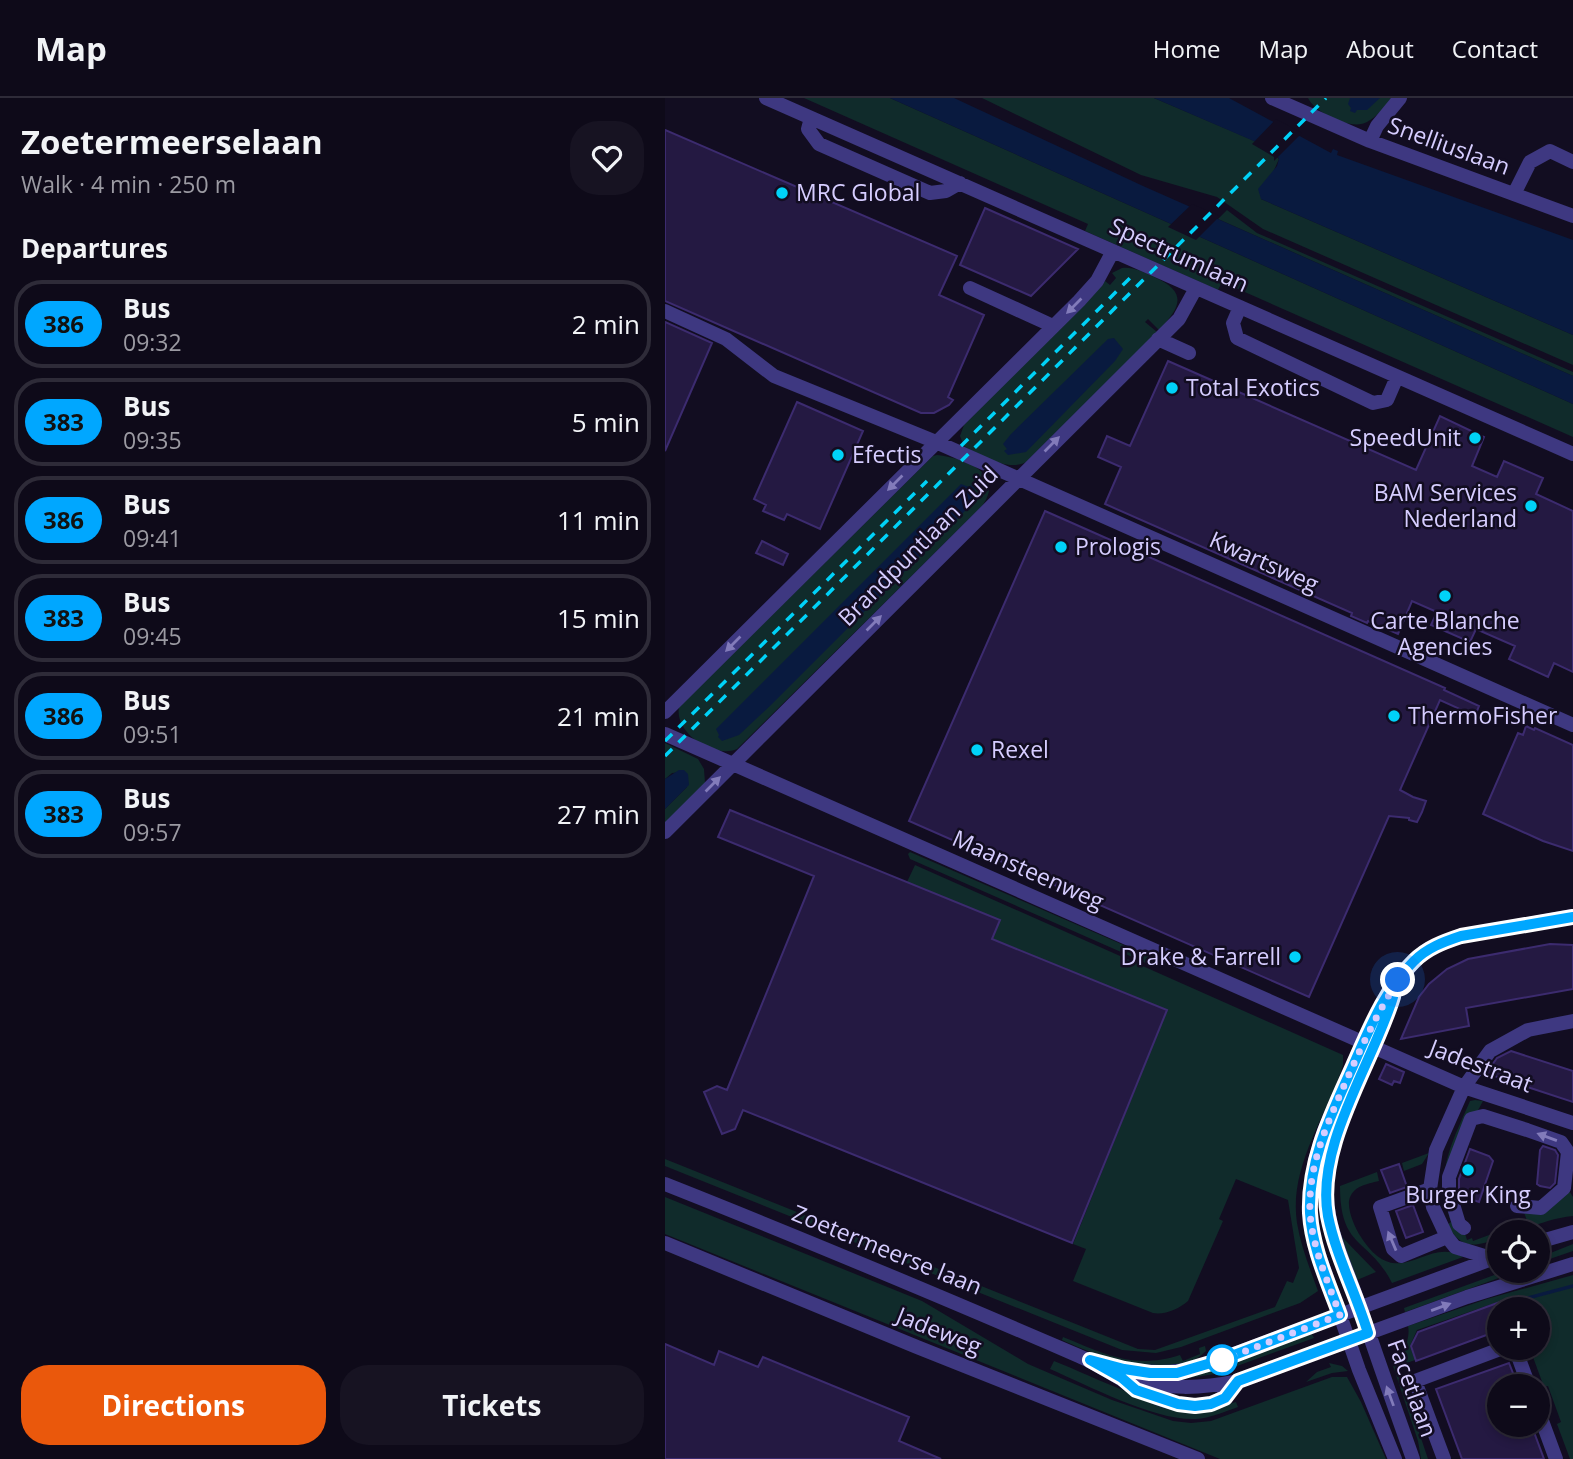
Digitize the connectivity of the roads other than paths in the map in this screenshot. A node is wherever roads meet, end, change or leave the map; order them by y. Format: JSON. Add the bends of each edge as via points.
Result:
{"nodes":[{"id":1,"x":767,"y":98,"type":"edge"},
{"id":2,"x":1272,"y":98,"type":"edge"},
{"id":3,"x":1400,"y":98,"type":"edge"},
{"id":4,"x":1289,"y":101,"type":"edge"},
{"id":5,"x":811,"y":118,"type":"junction"},
{"id":6,"x":1370,"y":141,"type":"junction"},
{"id":7,"x":1573,"y":162,"type":"edge"},
{"id":8,"x":960,"y":183,"type":"junction"},
{"id":9,"x":1514,"y":194,"type":"junction"},
{"id":10,"x":1573,"y":216,"type":"edge"},
{"id":11,"x":1113,"y":251,"type":"junction"},
{"id":12,"x":970,"y":288,"type":"dead end"},
{"id":13,"x":1196,"y":288,"type":"junction"},
{"id":14,"x":1240,"y":307,"type":"junction"},
{"id":15,"x":665,"y":311,"type":"edge"},
{"id":16,"x":1053,"y":326,"type":"junction"},
{"id":17,"x":1158,"y":339,"type":"junction"},
{"id":18,"x":1189,"y":353,"type":"dead end"},
{"id":19,"x":1397,"y":377,"type":"junction"},
{"id":20,"x":936,"y":442,"type":"junction"},
{"id":21,"x":1573,"y":454,"type":"edge"},
{"id":22,"x":1018,"y":478,"type":"junction"},
{"id":23,"x":665,"y":712,"type":"edge"},
{"id":24,"x":1573,"y":725,"type":"edge"},
{"id":25,"x":665,"y":734,"type":"edge"},
{"id":26,"x":732,"y":764,"type":"junction"},
{"id":27,"x":665,"y":832,"type":"edge"},
{"id":28,"x":1573,"y":916,"type":"edge"},
{"id":29,"x":1573,"y":1021,"type":"edge"},
{"id":30,"x":1369,"y":1044,"type":"junction"},
{"id":31,"x":1464,"y":1087,"type":"junction"},
{"id":32,"x":1573,"y":1123,"type":"edge"},
{"id":33,"x":665,"y":1184,"type":"edge"},
{"id":34,"x":1430,"y":1189,"type":"junction"},
{"id":35,"x":1517,"y":1206,"type":"dead end"},
{"id":36,"x":1464,"y":1228,"type":"dead end"},
{"id":37,"x":1573,"y":1232,"type":"edge"},
{"id":38,"x":1447,"y":1237,"type":"junction"},
{"id":39,"x":1550,"y":1239,"type":"edge"},
{"id":40,"x":665,"y":1243,"type":"edge"},
{"id":41,"x":1487,"y":1255,"type":"edge"},
{"id":42,"x":1487,"y":1261,"type":"edge"},
{"id":43,"x":1573,"y":1264,"type":"edge"},
{"id":44,"x":1360,"y":1307,"type":"junction"},
{"id":45,"x":1340,"y":1315,"type":"junction"},
{"id":46,"x":1368,"y":1333,"type":"junction"},
{"id":47,"x":1349,"y":1340,"type":"junction"},
{"id":48,"x":1487,"y":1354,"type":"edge"},
{"id":49,"x":1090,"y":1360,"type":"junction"},
{"id":50,"x":1548,"y":1437,"type":"edge"},
{"id":51,"x":1198,"y":1459,"type":"edge"},
{"id":52,"x":1395,"y":1459,"type":"edge"},
{"id":53,"x":1413,"y":1459,"type":"edge"},
{"id":54,"x":1444,"y":1459,"type":"edge"},
{"id":55,"x":1556,"y":1459,"type":"edge"}],
"edges":[{"from":1,"to":5,"type":"street","name":"Spectrumlaan"},
{"from":2,"to":4,"type":"street","name":"Snelliuslaan"},
{"from":3,"to":6,"type":"street"},
{"from":4,"to":6,"type":"street","name":"Snelliuslaan"},
{"from":5,"to":8,"type":"street","name":"Spectrumlaan"},
{"from":5,"to":8,"type":"street","via":[[808,129],[819,144],[930,193]]},
{"from":6,"to":9,"type":"street","name":"Snelliuslaan"},
{"from":7,"to":9,"type":"street","via":[[1550,152],[1529,162]]},
{"from":8,"to":11,"type":"street","name":"Spectrumlaan"},
{"from":9,"to":10,"type":"street","name":"Snelliuslaan"},
{"from":11,"to":13,"type":"street","name":"Spectrumlaan"},
{"from":11,"to":16,"type":"street","one_way":true,"via":[[1097,281]]},
{"from":12,"to":16,"type":"street"},
{"from":13,"to":14,"type":"street","name":"Spectrumlaan"},
{"from":13,"to":17,"type":"street","name":"Brandpuntlaan Zuid","via":[[1183,313]]},
{"from":14,"to":19,"type":"street","name":"Spectrumlaan"},
{"from":14,"to":19,"type":"street","via":[[1233,323],[1237,338],[1373,403],[1388,400]]},
{"from":15,"to":20,"type":"street","name":"Kwartsweg","via":[[726,339],[774,376]]},
{"from":16,"to":20,"type":"street"},
{"from":17,"to":18,"type":"street"},
{"from":22,"to":17,"type":"street","name":"Brandpuntlaan Zuid","one_way":true},
{"from":19,"to":21,"type":"street","name":"Spectrumlaan"},
{"from":20,"to":22,"type":"street","name":"Kwartsweg"},
{"from":20,"to":23,"type":"street","one_way":true},
{"from":22,"to":24,"type":"street","name":"Kwartsweg"},
{"from":26,"to":22,"type":"street","name":"Brandpuntlaan Zuid","one_way":true},
{"from":25,"to":26,"type":"street","name":"Maansteenweg"},
{"from":27,"to":26,"type":"street","name":"Brandpuntlaan Zuid","one_way":true},
{"from":26,"to":30,"type":"street","name":"Maansteenweg"},
{"from":28,"to":30,"type":"street","via":[[1461,936],[1428,949],[1398,980],[1388,1014]]},
{"from":29,"to":31,"type":"street","via":[[1528,1030],[1507,1040],[1490,1051]]},
{"from":30,"to":31,"type":"street","name":"Jadestraat"},
{"from":30,"to":44,"type":"street","name":"Facetlaan","via":[[1328,1164],[1326,1189],[1333,1237]]},
{"from":30,"to":45,"type":"street","name":"Facetlaan","via":[[1324,1131],[1311,1191],[1315,1243]]},
{"from":31,"to":32,"type":"street","name":"Jadestraat"},
{"from":31,"to":34,"type":"street","via":[[1436,1150]]},
{"from":33,"to":49,"type":"street","name":"Zoetermeerse laan"},
{"from":34,"to":38,"type":"street"},
{"from":38,"to":34,"type":"street","one_way":true,"via":[[1401,1256],[1393,1249],[1380,1207]]},
{"from":35,"to":36,"type":"street","one_way":true,"via":[[1541,1208],[1564,1188],[1568,1152],[1561,1142],[1527,1130],[1483,1116],[1471,1119],[1449,1177],[1449,1191]]},
{"from":37,"to":39,"type":"street"},
{"from":38,"to":41,"type":"street","via":[[1455,1247]]},
{"from":40,"to":51,"type":"street","name":"Jadeweg"},
{"from":42,"to":44,"type":"street","name":"Zoetermeerse laan"},
{"from":46,"to":43,"type":"street","name":"Zoetermeerse laan","one_way":true},
{"from":44,"to":45,"type":"street","name":"Zoetermeerse laan"},
{"from":44,"to":46,"type":"street","name":"Facetlaan"},
{"from":45,"to":47,"type":"street","name":"Facetlaan"},
{"from":45,"to":49,"type":"street","name":"Zoetermeerse laan","via":[[1177,1373],[1150,1373]]},
{"from":46,"to":47,"type":"street","name":"Zoetermeerse laan"},
{"from":53,"to":46,"type":"street","name":"Facetlaan","one_way":true},
{"from":47,"to":49,"type":"street","name":"Zoetermeerse laan","via":[[1208,1388],[1122,1378]]},
{"from":47,"to":52,"type":"street","name":"Facetlaan"},
{"from":48,"to":54,"type":"street","via":[[1415,1381]]},
{"from":50,"to":55,"type":"street"}]}
